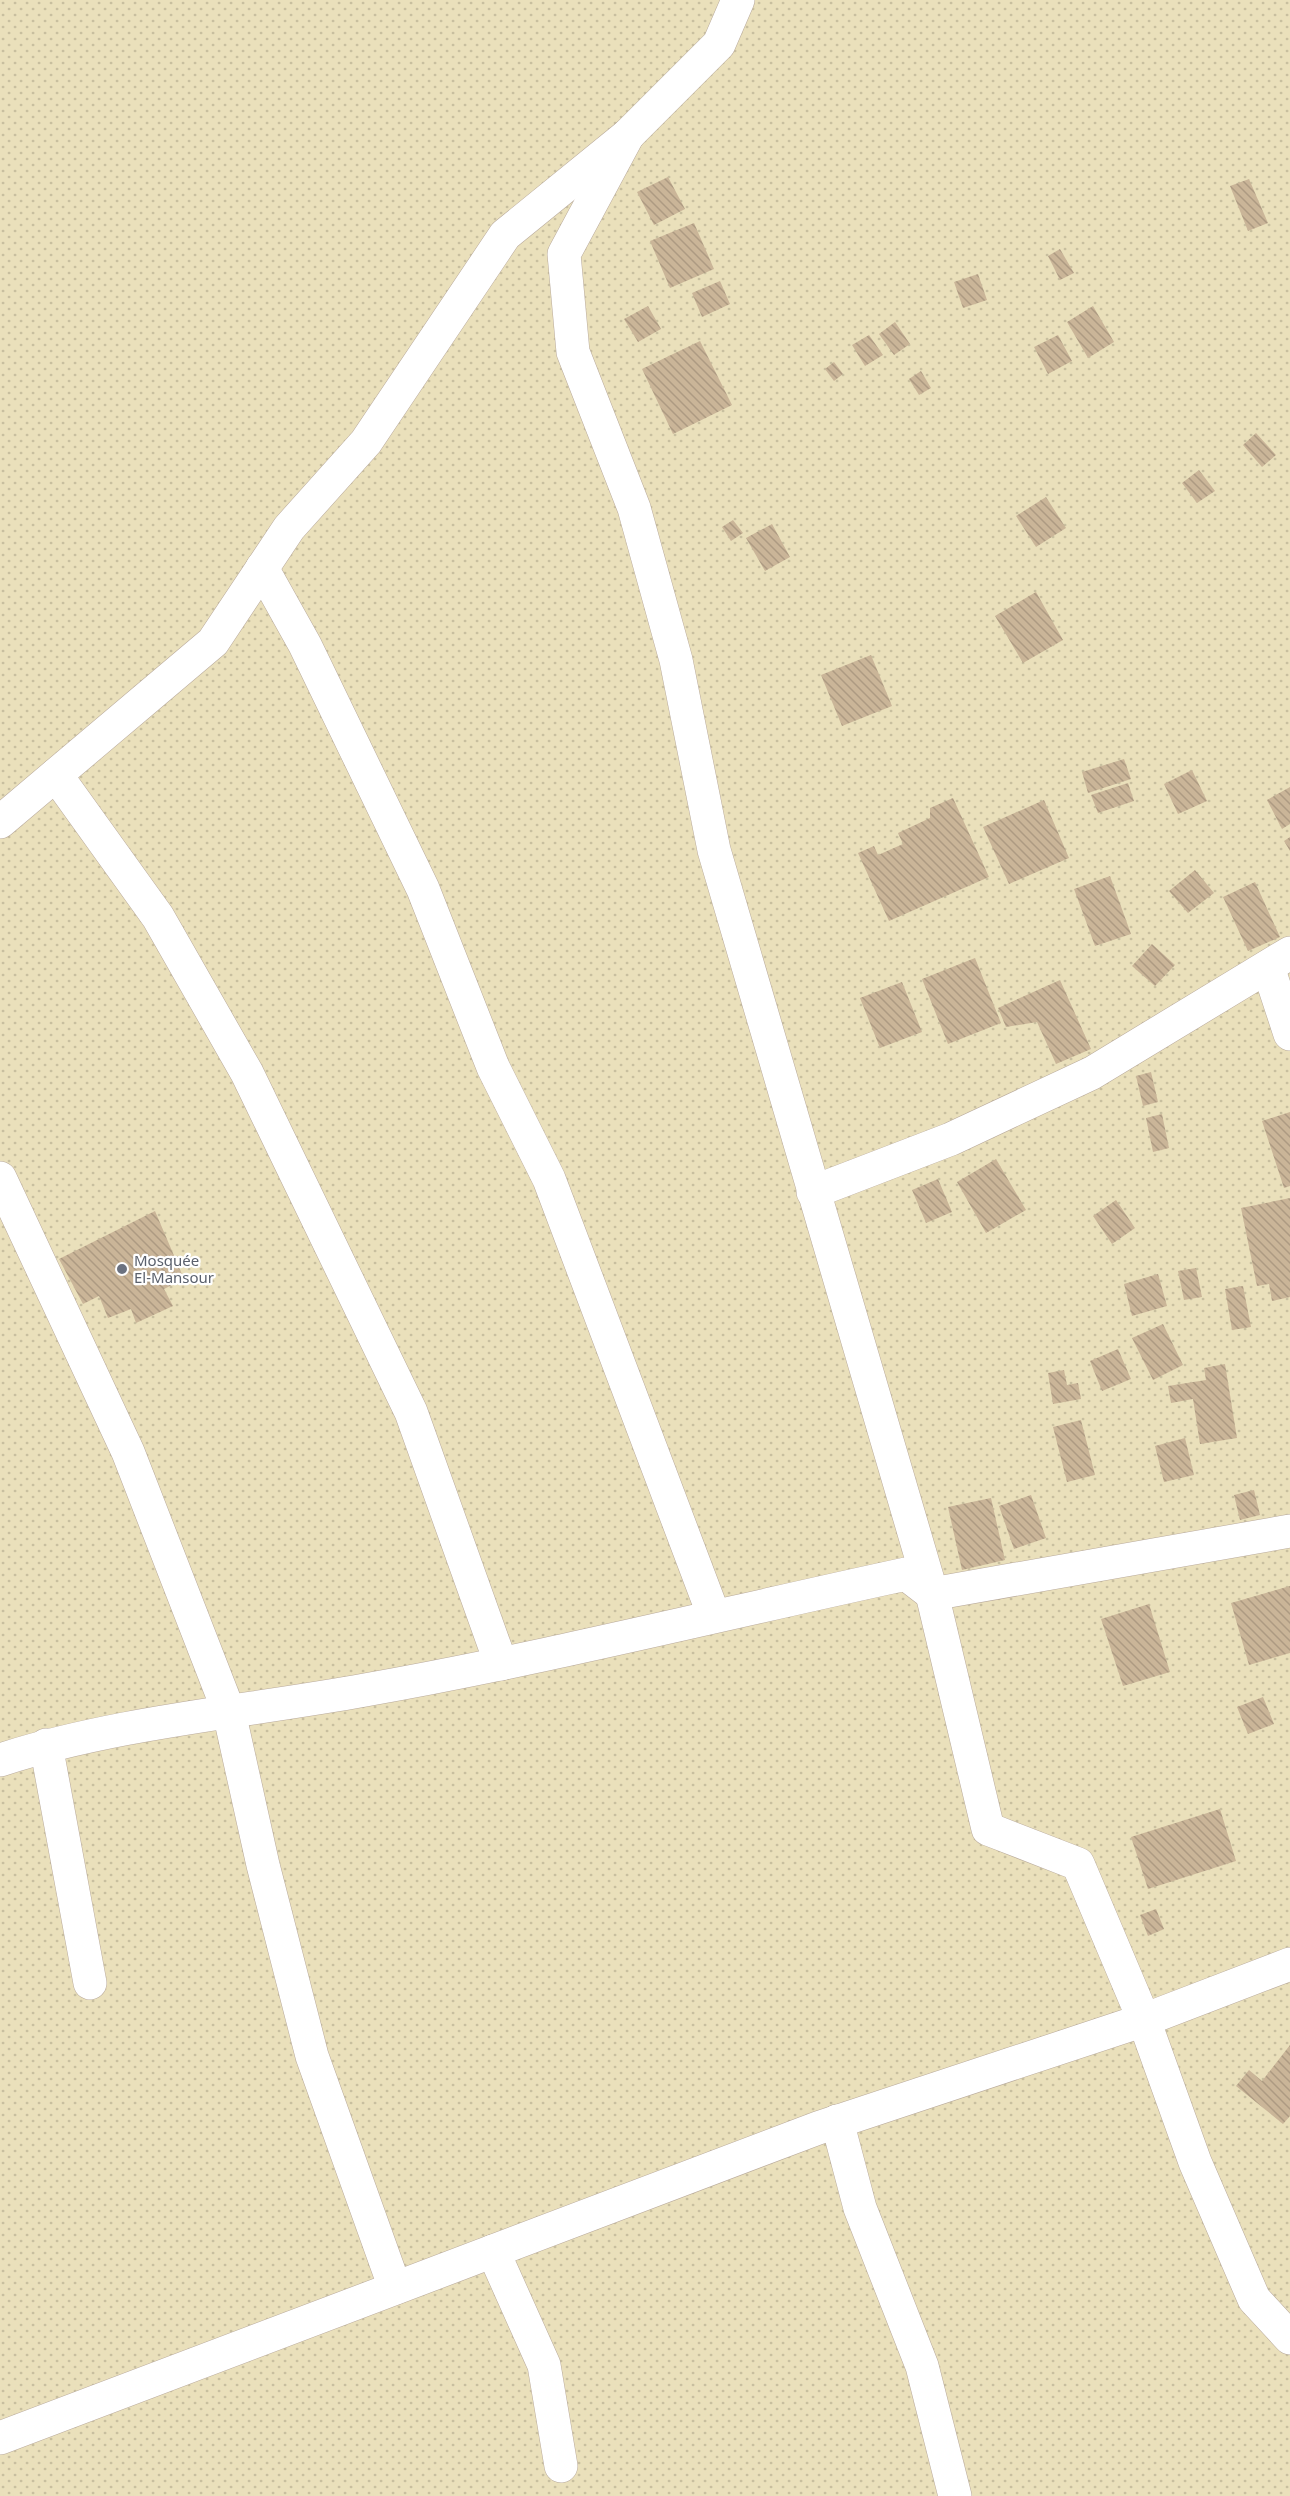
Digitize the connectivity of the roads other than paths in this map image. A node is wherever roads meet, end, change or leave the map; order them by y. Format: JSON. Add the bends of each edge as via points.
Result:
{"nodes":[{"id":1,"x":738,"y":0,"type":"edge"},
{"id":2,"x":628,"y":135,"type":"junction"},
{"id":3,"x":262,"y":568,"type":"junction"},
{"id":4,"x":57,"y":775,"type":"junction"},
{"id":5,"x":0,"y":822,"type":"edge"},
{"id":6,"x":1279,"y":960,"type":"edge"},
{"id":7,"x":1290,"y":1034,"type":"edge"},
{"id":8,"x":0,"y":1178,"type":"edge"},
{"id":9,"x":813,"y":1192,"type":"junction"},
{"id":10,"x":1290,"y":1531,"type":"edge"},
{"id":11,"x":932,"y":1594,"type":"junction"},
{"id":12,"x":714,"y":1616,"type":"junction"},
{"id":13,"x":501,"y":1664,"type":"junction"},
{"id":14,"x":229,"y":1712,"type":"junction"},
{"id":15,"x":46,"y":1745,"type":"junction"},
{"id":16,"x":0,"y":1760,"type":"edge"},
{"id":17,"x":1290,"y":1964,"type":"edge"},
{"id":18,"x":90,"y":1983,"type":"dead end"},
{"id":19,"x":1144,"y":2020,"type":"junction"},
{"id":20,"x":837,"y":2121,"type":"junction"},
{"id":21,"x":493,"y":2251,"type":"junction"},
{"id":22,"x":395,"y":2288,"type":"junction"},
{"id":23,"x":1290,"y":2338,"type":"edge"},
{"id":24,"x":0,"y":2438,"type":"edge"},
{"id":25,"x":561,"y":2466,"type":"dead end"},
{"id":26,"x":955,"y":2496,"type":"edge"}],
"edges":[{"from":1,"to":2,"type":"street","via":[[719,44]]},
{"from":2,"to":3,"type":"street","via":[[505,235],[366,442],[289,528]]},
{"from":2,"to":9,"type":"street","via":[[564,254],[573,352],[634,508],[676,660],[714,850]]},
{"from":3,"to":4,"type":"street","via":[[213,642]]},
{"from":3,"to":12,"type":"street","via":[[305,645],[423,889],[493,1067],[549,1179]]},
{"from":4,"to":5,"type":"street"},
{"from":4,"to":13,"type":"street","via":[[158,917],[247,1073],[411,1412]]},
{"from":6,"to":7,"type":"street"},
{"from":6,"to":9,"type":"street","via":[[1092,1073],[951,1139]]},
{"from":8,"to":14,"type":"street","via":[[128,1452]]},
{"from":9,"to":11,"type":"street"},
{"from":10,"to":11,"type":"street"},
{"from":11,"to":12,"type":"street","via":[[906,1574]]},
{"from":11,"to":19,"type":"street","via":[[988,1829],[1078,1864]]},
{"from":12,"to":13,"type":"street"},
{"from":13,"to":14,"type":"street"},
{"from":14,"to":15,"type":"street"},
{"from":14,"to":22,"type":"street","via":[[312,2056]]},
{"from":15,"to":16,"type":"street"},
{"from":15,"to":18,"type":"street"},
{"from":17,"to":19,"type":"street"},
{"from":19,"to":20,"type":"street"},
{"from":19,"to":23,"type":"street","via":[[1195,2162],[1254,2299]]},
{"from":20,"to":21,"type":"street"},
{"from":20,"to":26,"type":"street","via":[[860,2208],[922,2366]]},
{"from":21,"to":22,"type":"street"},
{"from":21,"to":25,"type":"street","via":[[544,2365]]},
{"from":22,"to":24,"type":"street"}]}
